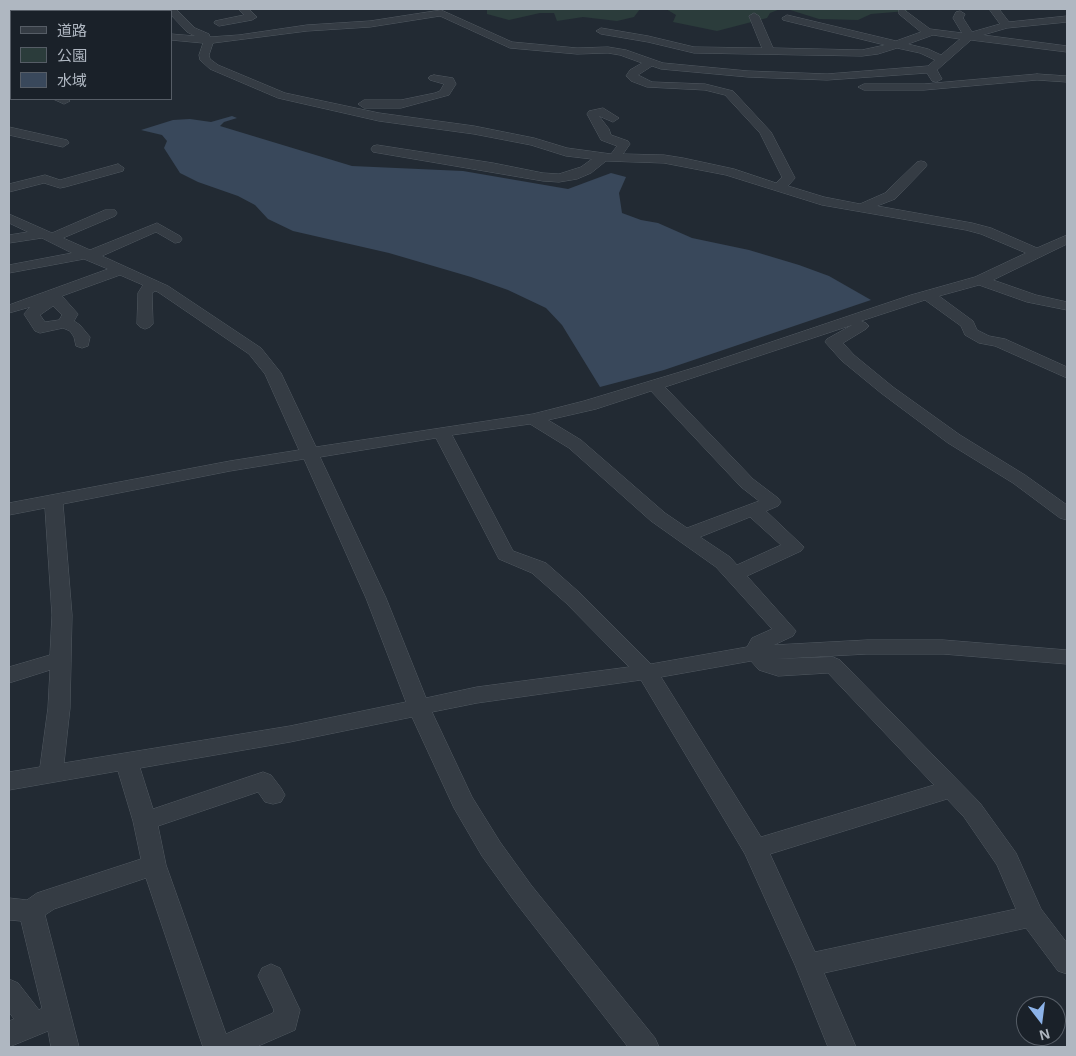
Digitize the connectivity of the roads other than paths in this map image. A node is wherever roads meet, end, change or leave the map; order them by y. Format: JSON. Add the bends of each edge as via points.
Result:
{"nodes":[{"id":1,"x":243,"y":9,"type":"edge"},
{"id":2,"x":994,"y":9,"type":"edge"},
{"id":3,"x":172,"y":10,"type":"edge"},
{"id":4,"x":903,"y":12,"type":"dead end"},
{"id":5,"x":960,"y":14,"type":"dead end"},
{"id":6,"x":754,"y":16,"type":"dead end"},
{"id":7,"x":787,"y":18,"type":"dead end"},
{"id":8,"x":1067,"y":19,"type":"edge"},
{"id":9,"x":215,"y":21,"type":"joint"},
{"id":10,"x":1006,"y":25,"type":"junction"},
{"id":11,"x":928,"y":33,"type":"junction"},
{"id":12,"x":678,"y":35,"type":"dead end"},
{"id":13,"x":969,"y":36,"type":"junction"},
{"id":14,"x":174,"y":39,"type":"edge"},
{"id":15,"x":204,"y":39,"type":"junction"},
{"id":16,"x":705,"y":39,"type":"dead end"},
{"id":17,"x":765,"y":40,"type":"junction"},
{"id":18,"x":898,"y":45,"type":"junction"},
{"id":19,"x":1067,"y":49,"type":"edge"},
{"id":20,"x":769,"y":51,"type":"junction"},
{"id":21,"x":942,"y":59,"type":"junction"},
{"id":22,"x":650,"y":63,"type":"junction"},
{"id":23,"x":931,"y":69,"type":"junction"},
{"id":24,"x":434,"y":78,"type":"dead end"},
{"id":25,"x":1067,"y":79,"type":"edge"},
{"id":26,"x":793,"y":86,"type":"dead end"},
{"id":27,"x":940,"y":86,"type":"junction"},
{"id":28,"x":331,"y":107,"type":"junction"},
{"id":29,"x":613,"y":118,"type":"dead end"},
{"id":30,"x":9,"y":131,"type":"edge"},
{"id":31,"x":62,"y":143,"type":"dead end"},
{"id":32,"x":377,"y":149,"type":"dead end"},
{"id":33,"x":609,"y":158,"type":"junction"},
{"id":34,"x":921,"y":165,"type":"dead end"},
{"id":35,"x":118,"y":168,"type":"dead end"},
{"id":36,"x":9,"y":188,"type":"edge"},
{"id":37,"x":778,"y":188,"type":"junction"},
{"id":38,"x":861,"y":208,"type":"junction"},
{"id":39,"x":110,"y":213,"type":"dead end"},
{"id":40,"x":9,"y":218,"type":"edge"},
{"id":41,"x":47,"y":236,"type":"junction"},
{"id":42,"x":190,"y":238,"type":"dead end"},
{"id":43,"x":1067,"y":238,"type":"edge"},
{"id":44,"x":9,"y":239,"type":"edge"},
{"id":45,"x":1038,"y":253,"type":"junction"},
{"id":46,"x":88,"y":255,"type":"junction"},
{"id":47,"x":9,"y":269,"type":"edge"},
{"id":48,"x":119,"y":270,"type":"junction"},
{"id":49,"x":980,"y":280,"type":"junction"},
{"id":50,"x":152,"y":284,"type":"junction"},
{"id":51,"x":55,"y":296,"type":"junction"},
{"id":52,"x":922,"y":297,"type":"junction"},
{"id":53,"x":1067,"y":306,"type":"edge"},
{"id":54,"x":11,"y":309,"type":"dead end"},
{"id":55,"x":65,"y":323,"type":"junction"},
{"id":56,"x":145,"y":324,"type":"dead end"},
{"id":57,"x":82,"y":343,"type":"dead end"},
{"id":58,"x":1067,"y":373,"type":"edge"},
{"id":59,"x":655,"y":386,"type":"junction"},
{"id":60,"x":533,"y":419,"type":"junction"},
{"id":61,"x":442,"y":432,"type":"junction"},
{"id":62,"x":310,"y":452,"type":"junction"},
{"id":63,"x":54,"y":500,"type":"junction"},
{"id":64,"x":9,"y":509,"type":"edge"},
{"id":65,"x":753,"y":510,"type":"junction"},
{"id":66,"x":1067,"y":514,"type":"edge"},
{"id":67,"x":686,"y":536,"type":"junction"},
{"id":68,"x":734,"y":574,"type":"junction"},
{"id":69,"x":756,"y":653,"type":"junction"},
{"id":70,"x":1067,"y":657,"type":"edge"},
{"id":71,"x":61,"y":659,"type":"junction"},
{"id":72,"x":647,"y":672,"type":"junction"},
{"id":73,"x":9,"y":675,"type":"edge"},
{"id":74,"x":418,"y":706,"type":"junction"},
{"id":75,"x":127,"y":762,"type":"junction"},
{"id":76,"x":51,"y":773,"type":"junction"},
{"id":77,"x":9,"y":781,"type":"edge"},
{"id":78,"x":950,"y":789,"type":"junction"},
{"id":79,"x":273,"y":795,"type":"dead end"},
{"id":80,"x":145,"y":821,"type":"junction"},
{"id":81,"x":755,"y":849,"type":"junction"},
{"id":82,"x":154,"y":865,"type":"junction"},
{"id":83,"x":20,"y":910,"type":"edge"},
{"id":84,"x":1032,"y":916,"type":"junction"},
{"id":85,"x":1067,"y":963,"type":"edge"},
{"id":86,"x":808,"y":965,"type":"junction"},
{"id":87,"x":271,"y":976,"type":"dead end"},
{"id":88,"x":9,"y":991,"type":"edge"},
{"id":89,"x":46,"y":1019,"type":"junction"},
{"id":90,"x":9,"y":1034,"type":"edge"},
{"id":91,"x":65,"y":1047,"type":"edge"},
{"id":92,"x":217,"y":1047,"type":"edge"},
{"id":93,"x":227,"y":1047,"type":"edge"},
{"id":94,"x":645,"y":1047,"type":"edge"},
{"id":95,"x":842,"y":1047,"type":"edge"}],
"edges":[{"from":1,"to":9,"type":"street","via":[[252,17]]},
{"from":2,"to":10,"type":"street"},
{"from":3,"to":15,"type":"street","via":[[190,30]]},
{"from":4,"to":11,"type":"street"},
{"from":5,"to":13,"type":"street","via":[[958,18]]},
{"from":6,"to":17,"type":"street"},
{"from":7,"to":18,"type":"street"},
{"from":8,"to":10,"type":"street"},
{"from":9,"to":15,"type":"street","via":[[221,27]]},
{"from":10,"to":13,"type":"street"},
{"from":11,"to":13,"type":"street"},
{"from":11,"to":18,"type":"street"},
{"from":12,"to":20,"type":"street","via":[[603,27],[694,50]]},
{"from":13,"to":19,"type":"street"},
{"from":13,"to":21,"type":"street"},
{"from":14,"to":15,"type":"street"},
{"from":15,"to":22,"type":"street","via":[[266,36],[441,13],[510,45],[577,51],[608,50]]},
{"from":15,"to":28,"type":"street","via":[[205,60],[214,67],[282,96]]},
{"from":16,"to":17,"type":"street"},
{"from":17,"to":20,"type":"street"},
{"from":18,"to":20,"type":"street","via":[[862,53]]},
{"from":18,"to":21,"type":"street"},
{"from":21,"to":23,"type":"street"},
{"from":22,"to":23,"type":"street","via":[[748,74],[827,77]]},
{"from":22,"to":37,"type":"street","via":[[632,76],[651,85],[719,90],[740,103],[765,132],[788,178]]},
{"from":23,"to":27,"type":"street"},
{"from":24,"to":28,"type":"street","via":[[449,80],[450,84],[445,93],[430,99],[401,104],[346,103]]},
{"from":25,"to":27,"type":"street","via":[[1025,78]]},
{"from":26,"to":27,"type":"street"},
{"from":28,"to":33,"type":"street","via":[[474,130],[566,152]]},
{"from":29,"to":33,"type":"street","via":[[603,112],[593,114],[605,137],[624,144]]},
{"from":30,"to":31,"type":"street"},
{"from":32,"to":33,"type":"street","via":[[543,178],[572,176]]},
{"from":33,"to":37,"type":"street","via":[[673,160],[729,172]]},
{"from":34,"to":38,"type":"street","via":[[890,196]]},
{"from":35,"to":36,"type":"street","via":[[60,184],[45,179]]},
{"from":37,"to":38,"type":"street"},
{"from":38,"to":45,"type":"street","via":[[968,226]]},
{"from":39,"to":41,"type":"street"},
{"from":40,"to":41,"type":"street"},
{"from":41,"to":44,"type":"street"},
{"from":41,"to":46,"type":"street"},
{"from":42,"to":46,"type":"street","via":[[122,241]]},
{"from":43,"to":45,"type":"street"},
{"from":45,"to":49,"type":"street"},
{"from":46,"to":47,"type":"street"},
{"from":46,"to":48,"type":"street"},
{"from":48,"to":50,"type":"street"},
{"from":48,"to":51,"type":"street"},
{"from":49,"to":52,"type":"street"},
{"from":49,"to":53,"type":"street","via":[[1032,299]]},
{"from":50,"to":56,"type":"street","via":[[145,293]]},
{"from":50,"to":62,"type":"street","via":[[255,352],[273,373]]},
{"from":51,"to":54,"type":"street"},
{"from":51,"to":55,"type":"street","via":[[70,314]]},
{"from":51,"to":55,"type":"street","via":[[32,314],[40,328]]},
{"from":52,"to":58,"type":"street","via":[[968,324],[970,332],[985,340],[999,342]]},
{"from":52,"to":59,"type":"street"},
{"from":52,"to":66,"type":"street","via":[[915,305],[868,322],[833,342],[886,390]]},
{"from":55,"to":57,"type":"street","via":[[75,328],[82,337]]},
{"from":59,"to":60,"type":"street"},
{"from":59,"to":65,"type":"street","via":[[747,483],[772,502]]},
{"from":60,"to":61,"type":"street"},
{"from":60,"to":67,"type":"street","via":[[576,444],[658,517]]},
{"from":61,"to":62,"type":"street"},
{"from":61,"to":72,"type":"street","via":[[506,555],[539,568]]},
{"from":62,"to":63,"type":"street"},
{"from":62,"to":74,"type":"street","via":[[376,598]]},
{"from":63,"to":64,"type":"street"},
{"from":63,"to":71,"type":"street","via":[[62,614]]},
{"from":65,"to":67,"type":"street"},
{"from":65,"to":68,"type":"street","via":[[794,548]]},
{"from":67,"to":68,"type":"street","via":[[723,562]]},
{"from":68,"to":69,"type":"street","via":[[786,632],[759,643]]},
{"from":69,"to":70,"type":"street","via":[[943,647]]},
{"from":69,"to":72,"type":"street"},
{"from":69,"to":78,"type":"street","via":[[766,665],[778,668],[832,665]]},
{"from":71,"to":73,"type":"street"},
{"from":71,"to":76,"type":"street"},
{"from":72,"to":74,"type":"street"},
{"from":72,"to":81,"type":"street"},
{"from":74,"to":75,"type":"street","via":[[290,734]]},
{"from":74,"to":94,"type":"street","via":[[462,801],[491,849]]},
{"from":75,"to":76,"type":"street"},
{"from":75,"to":80,"type":"street"},
{"from":76,"to":77,"type":"street"},
{"from":78,"to":81,"type":"street"},
{"from":78,"to":84,"type":"street","via":[[972,810],[1007,860]]},
{"from":79,"to":80,"type":"street","via":[[263,781]]},
{"from":80,"to":82,"type":"street"},
{"from":81,"to":86,"type":"street"},
{"from":82,"to":83,"type":"street"},
{"from":82,"to":92,"type":"street"},
{"from":83,"to":89,"type":"street"},
{"from":84,"to":85,"type":"street"},
{"from":84,"to":86,"type":"street"},
{"from":86,"to":95,"type":"street"},
{"from":87,"to":93,"type":"street","via":[[287,1010],[285,1021]]},
{"from":88,"to":89,"type":"street"},
{"from":89,"to":90,"type":"street"},
{"from":89,"to":91,"type":"street"}]}
